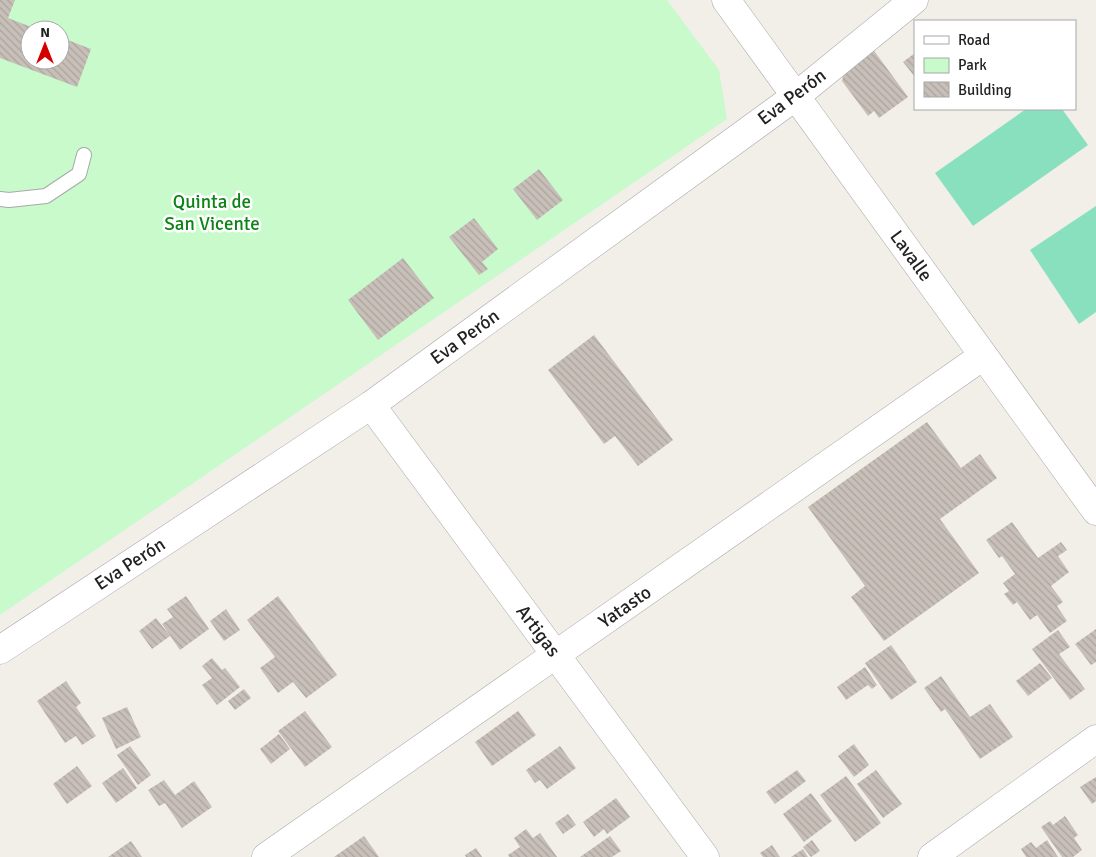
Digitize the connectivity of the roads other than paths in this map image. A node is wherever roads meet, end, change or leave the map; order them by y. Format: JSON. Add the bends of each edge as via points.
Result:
{"nodes":[{"id":1,"x":726,"y":0,"type":"edge"},
{"id":2,"x":914,"y":0,"type":"edge"},
{"id":3,"x":796,"y":96,"type":"junction"},
{"id":4,"x":84,"y":155,"type":"dead end"},
{"id":5,"x":0,"y":199,"type":"edge"},
{"id":6,"x":983,"y":356,"type":"junction"},
{"id":7,"x":371,"y":405,"type":"junction"},
{"id":8,"x":1096,"y":511,"type":"edge"},
{"id":9,"x":0,"y":650,"type":"edge"},
{"id":10,"x":556,"y":655,"type":"junction"},
{"id":11,"x":1096,"y":739,"type":"edge"},
{"id":12,"x":266,"y":857,"type":"edge"},
{"id":13,"x":705,"y":857,"type":"edge"},
{"id":14,"x":932,"y":857,"type":"edge"}],
"edges":[{"from":1,"to":3,"type":"street","name":"Lavalle"},
{"from":2,"to":3,"type":"street","name":"Eva Perón"},
{"from":3,"to":6,"type":"street","name":"Lavalle"},
{"from":3,"to":7,"type":"street","name":"Eva Perón"},
{"from":4,"to":5,"type":"lane","via":[[79,174],[46,196]]},
{"from":6,"to":8,"type":"street","name":"Lavalle"},
{"from":6,"to":10,"type":"street","name":"Yatasto"},
{"from":7,"to":9,"type":"street","name":"Eva Perón"},
{"from":7,"to":10,"type":"street","name":"Artigas"},
{"from":10,"to":12,"type":"street","name":"Yatasto"},
{"from":10,"to":13,"type":"street","name":"Artigas"},
{"from":11,"to":14,"type":"street"}]}
